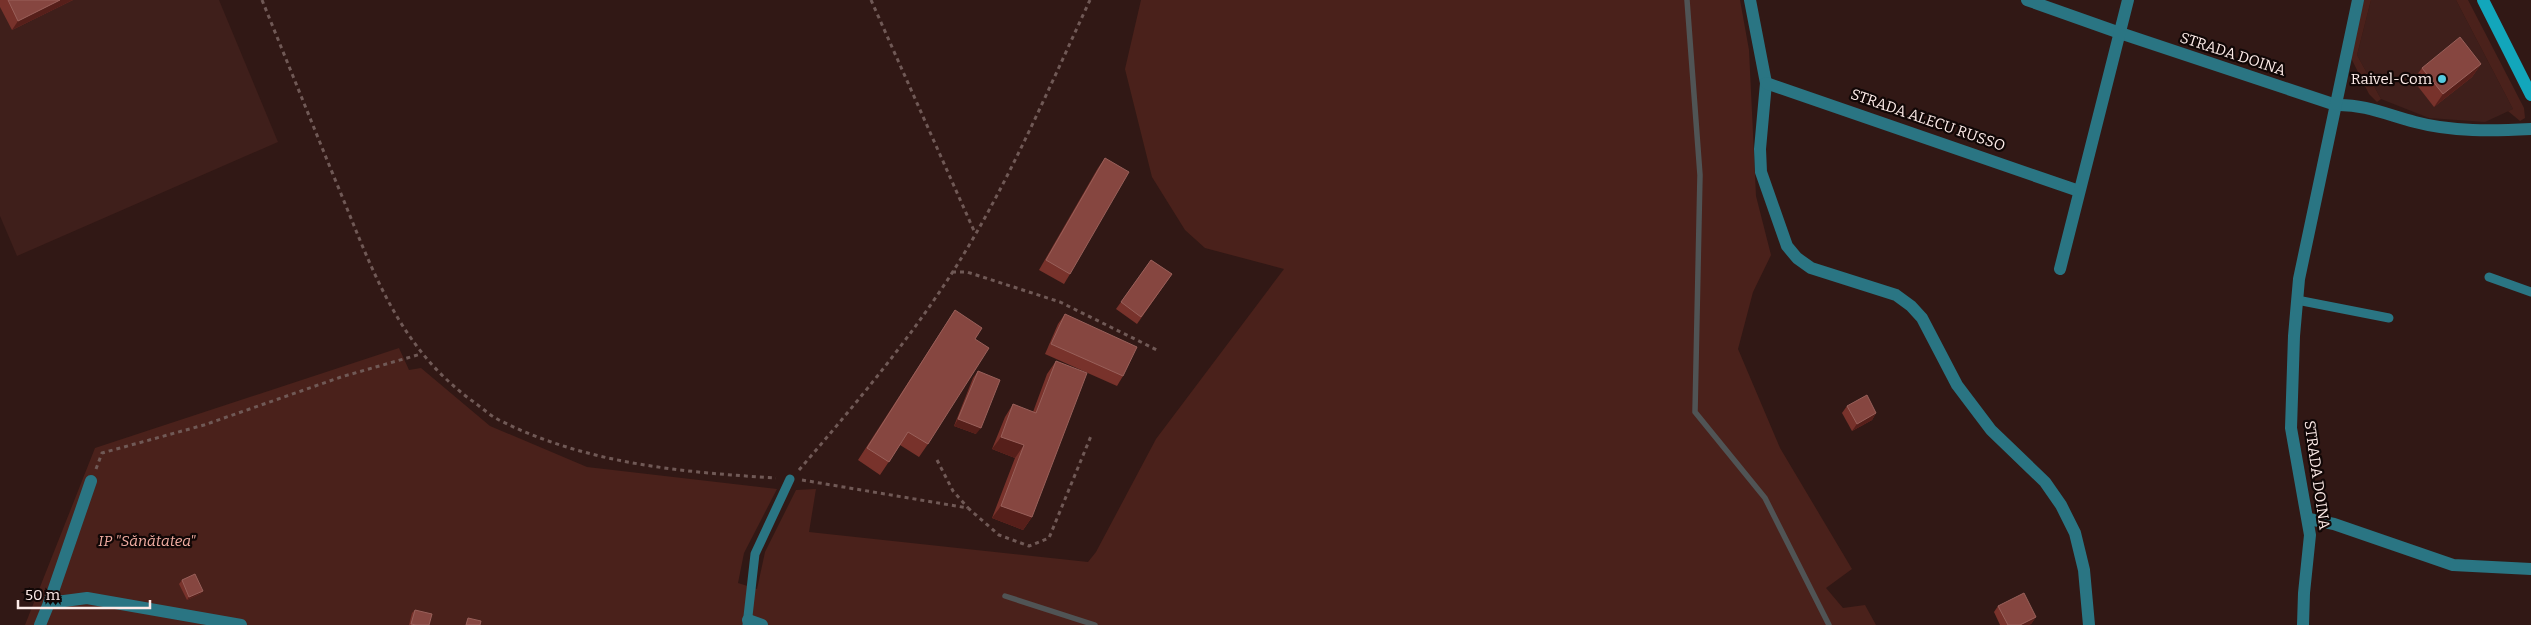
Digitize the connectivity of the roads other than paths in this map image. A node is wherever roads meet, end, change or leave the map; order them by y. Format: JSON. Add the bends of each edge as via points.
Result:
{"nodes":[{"id":1,"x":1750,"y":0,"type":"edge"},
{"id":2,"x":2027,"y":0,"type":"edge"},
{"id":3,"x":2128,"y":0,"type":"edge"},
{"id":4,"x":2358,"y":0,"type":"edge"},
{"id":5,"x":2483,"y":0,"type":"edge"},
{"id":6,"x":2120,"y":33,"type":"junction"},
{"id":7,"x":1766,"y":82,"type":"junction"},
{"id":8,"x":2531,"y":95,"type":"edge"},
{"id":9,"x":2336,"y":105,"type":"junction"},
{"id":10,"x":2531,"y":129,"type":"edge"},
{"id":11,"x":2079,"y":190,"type":"junction"},
{"id":12,"x":2060,"y":269,"type":"dead end"},
{"id":13,"x":2489,"y":277,"type":"dead end"},
{"id":14,"x":2531,"y":292,"type":"edge"},
{"id":15,"x":2297,"y":300,"type":"junction"},
{"id":16,"x":2389,"y":318,"type":"dead end"},
{"id":17,"x":790,"y":479,"type":"road end"},
{"id":18,"x":91,"y":481,"type":"road end"},
{"id":19,"x":2309,"y":519,"type":"junction"},
{"id":20,"x":2531,"y":569,"type":"edge"},
{"id":21,"x":49,"y":603,"type":"junction"},
{"id":22,"x":747,"y":622,"type":"edge"},
{"id":23,"x":40,"y":625,"type":"edge"},
{"id":24,"x":241,"y":625,"type":"edge"},
{"id":25,"x":762,"y":625,"type":"edge"},
{"id":26,"x":2090,"y":625,"type":"edge"},
{"id":27,"x":2304,"y":625,"type":"edge"}],
"edges":[{"from":1,"to":7,"type":"street"},
{"from":2,"to":6,"type":"street"},
{"from":3,"to":6,"type":"street"},
{"from":4,"to":9,"type":"street","name":"STRADA DOINA"},
{"from":5,"to":8,"type":"street"},
{"from":6,"to":9,"type":"street","name":"STRADA DOINA"},
{"from":6,"to":11,"type":"street"},
{"from":7,"to":11,"type":"street","name":"STRADA ALECU RUSSO"},
{"from":7,"to":26,"type":"street","via":[[1761,172],[1787,246],[1811,268],[1896,295],[1922,318],[1957,385],[1992,430],[2045,482],[2061,505],[2075,533],[2084,570]]},
{"from":9,"to":10,"type":"street","via":[[2351,104],[2417,123],[2489,132]]},
{"from":9,"to":15,"type":"street","name":"STRADA DOINA"},
{"from":11,"to":12,"type":"street"},
{"from":13,"to":14,"type":"lane"},
{"from":15,"to":16,"type":"lane"},
{"from":15,"to":19,"type":"street","name":"STRADA DOINA","via":[[2291,428]]},
{"from":17,"to":22,"type":"lane","via":[[754,554]]},
{"from":18,"to":21,"type":"street"},
{"from":19,"to":20,"type":"street","via":[[2334,524],[2453,564]]},
{"from":19,"to":27,"type":"street","name":"STRADA DOINA"},
{"from":21,"to":23,"type":"street"},
{"from":21,"to":24,"type":"street","via":[[87,598]]},
{"from":22,"to":25,"type":"street"}]}
